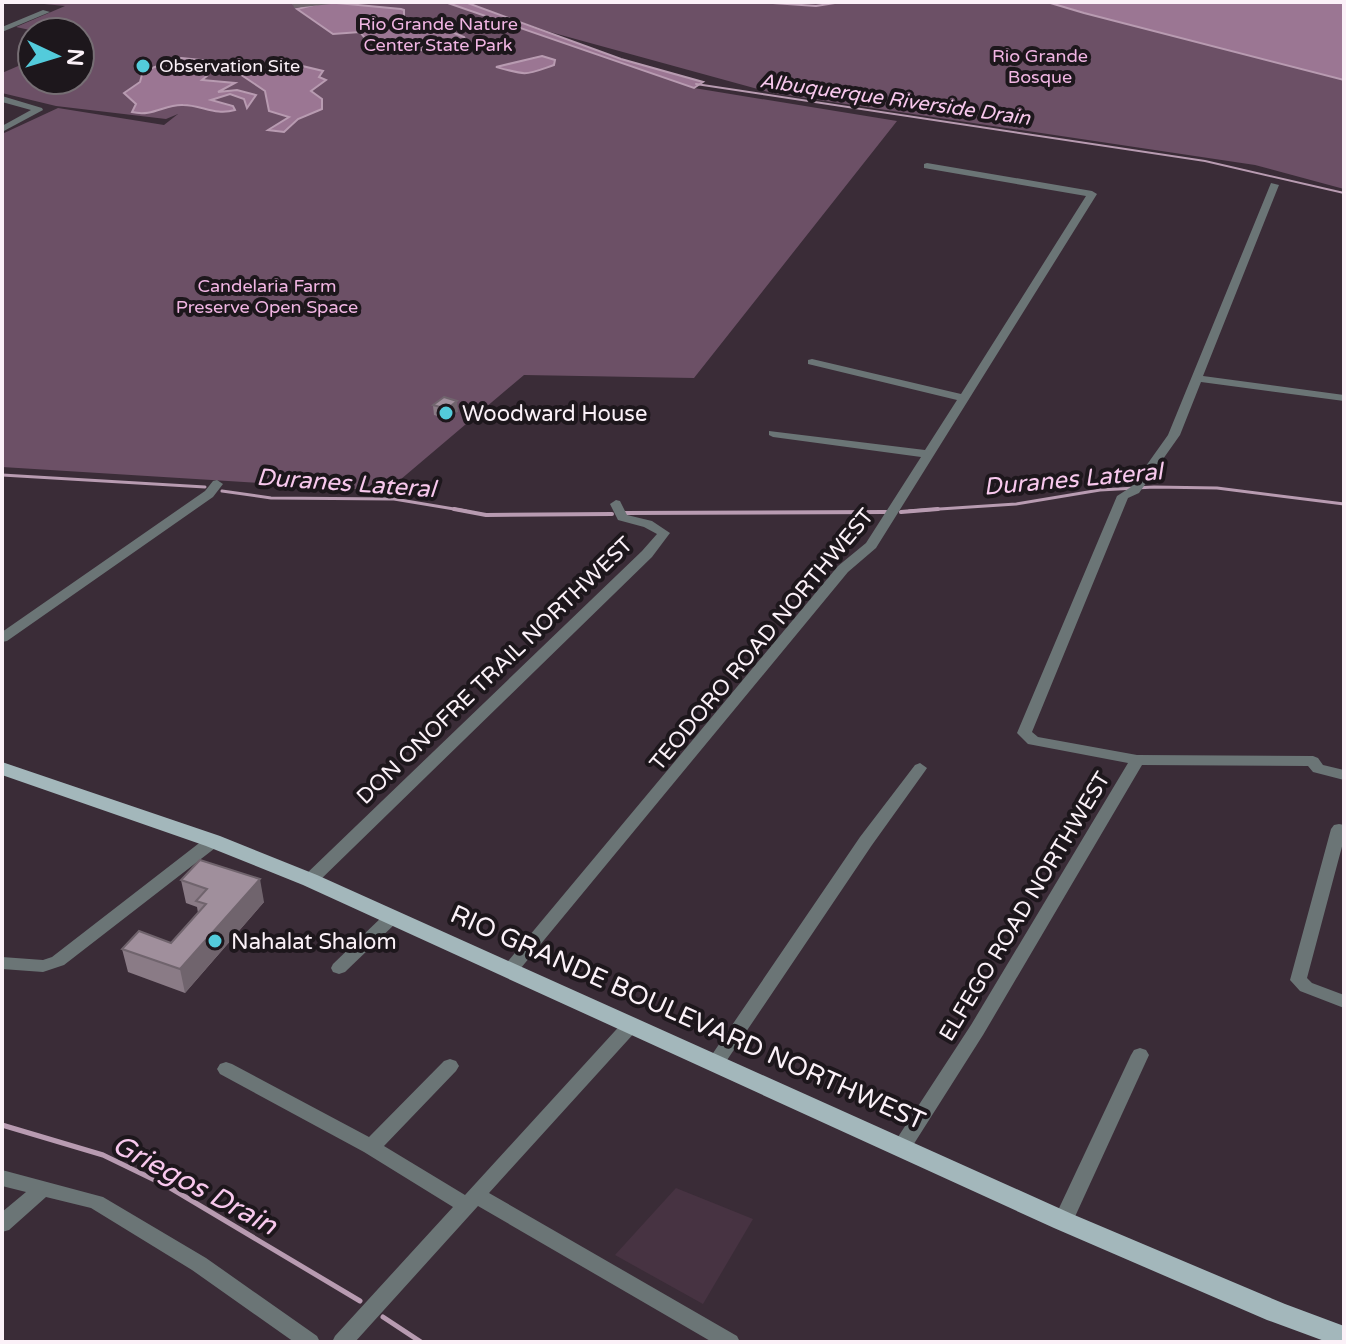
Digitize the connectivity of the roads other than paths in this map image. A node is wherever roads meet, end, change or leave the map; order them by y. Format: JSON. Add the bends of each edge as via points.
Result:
{"nodes":[{"id":1,"x":46,"y":12,"type":"dead end"},
{"id":2,"x":2,"y":30,"type":"edge"},
{"id":3,"x":2,"y":99,"type":"edge"},
{"id":4,"x":2,"y":129,"type":"edge"},
{"id":5,"x":927,"y":166,"type":"dead end"},
{"id":6,"x":1274,"y":185,"type":"dead end"},
{"id":7,"x":812,"y":362,"type":"dead end"},
{"id":8,"x":1196,"y":378,"type":"junction"},
{"id":9,"x":965,"y":398,"type":"junction"},
{"id":10,"x":1344,"y":398,"type":"edge"},
{"id":11,"x":773,"y":433,"type":"dead end"},
{"id":12,"x":928,"y":454,"type":"junction"},
{"id":13,"x":217,"y":484,"type":"dead end"},
{"id":14,"x":617,"y":510,"type":"dead end"},
{"id":15,"x":2,"y":638,"type":"edge"},
{"id":16,"x":1137,"y":760,"type":"junction"},
{"id":17,"x":2,"y":768,"type":"edge"},
{"id":18,"x":920,"y":768,"type":"dead end"},
{"id":19,"x":1344,"y":775,"type":"edge"},
{"id":20,"x":1339,"y":829,"type":"dead end"},
{"id":21,"x":213,"y":841,"type":"junction"},
{"id":22,"x":310,"y":880,"type":"junction"},
{"id":23,"x":391,"y":918,"type":"junction"},
{"id":24,"x":2,"y":963,"type":"edge"},
{"id":25,"x":339,"y":968,"type":"dead end"},
{"id":26,"x":510,"y":970,"type":"junction"},
{"id":27,"x":1344,"y":1002,"type":"edge"},
{"id":28,"x":631,"y":1025,"type":"junction"},
{"id":29,"x":1140,"y":1055,"type":"dead end"},
{"id":30,"x":715,"y":1064,"type":"junction"},
{"id":31,"x":450,"y":1066,"type":"dead end"},
{"id":32,"x":226,"y":1069,"type":"dead end"},
{"id":33,"x":903,"y":1145,"type":"junction"},
{"id":34,"x":371,"y":1147,"type":"junction"},
{"id":35,"x":2,"y":1178,"type":"edge"},
{"id":36,"x":43,"y":1188,"type":"junction"},
{"id":37,"x":471,"y":1200,"type":"junction"},
{"id":38,"x":1063,"y":1221,"type":"junction"},
{"id":39,"x":2,"y":1224,"type":"edge"},
{"id":40,"x":1344,"y":1337,"type":"edge"},
{"id":41,"x":310,"y":1342,"type":"edge"},
{"id":42,"x":342,"y":1342,"type":"edge"},
{"id":43,"x":730,"y":1342,"type":"edge"}],
"edges":[{"from":1,"to":2,"type":"street"},
{"from":3,"to":4,"type":"street","via":[[38,107]]},
{"from":5,"to":9,"type":"street","name":"TEODORO ROAD NORTHWEST","via":[[1092,194]]},
{"from":6,"to":8,"type":"street","name":"ELFEGO ROAD NORTHWEST"},
{"from":7,"to":9,"type":"street"},
{"from":8,"to":10,"type":"street"},
{"from":8,"to":16,"type":"street","name":"ELFEGO ROAD NORTHWEST","via":[[1174,435],[1137,487],[1123,496],[1024,733],[1033,741]]},
{"from":9,"to":12,"type":"street","name":"TEODORO ROAD NORTHWEST"},
{"from":11,"to":12,"type":"street"},
{"from":12,"to":26,"type":"street","name":"TEODORO ROAD NORTHWEST","via":[[871,545],[843,569]]},
{"from":13,"to":15,"type":"street"},
{"from":14,"to":22,"type":"street","name":"DON ONOFRE TRAIL NORTHWEST","via":[[664,533]]},
{"from":16,"to":19,"type":"street","via":[[1313,761],[1318,769]]},
{"from":16,"to":33,"type":"street","name":"ELFEGO ROAD NORTHWEST"},
{"from":17,"to":21,"type":"main road","name":"RIO GRANDE BOULEVARD NORTHWEST"},
{"from":18,"to":30,"type":"street"},
{"from":20,"to":27,"type":"street","via":[[1298,980]]},
{"from":21,"to":22,"type":"main road","name":"RIO GRANDE BOULEVARD NORTHWEST"},
{"from":21,"to":24,"type":"street","via":[[58,961],[43,966]]},
{"from":22,"to":23,"type":"main road","name":"RIO GRANDE BOULEVARD NORTHWEST"},
{"from":23,"to":25,"type":"street"},
{"from":23,"to":26,"type":"main road","name":"RIO GRANDE BOULEVARD NORTHWEST"},
{"from":26,"to":28,"type":"main road","name":"RIO GRANDE BOULEVARD NORTHWEST"},
{"from":28,"to":30,"type":"main road","name":"RIO GRANDE BOULEVARD NORTHWEST"},
{"from":28,"to":37,"type":"street"},
{"from":29,"to":38,"type":"street"},
{"from":30,"to":33,"type":"main road","name":"RIO GRANDE BOULEVARD NORTHWEST"},
{"from":31,"to":34,"type":"street"},
{"from":32,"to":34,"type":"street"},
{"from":33,"to":38,"type":"main road","name":"RIO GRANDE BOULEVARD NORTHWEST"},
{"from":34,"to":37,"type":"street"},
{"from":35,"to":36,"type":"street"},
{"from":36,"to":39,"type":"street"},
{"from":36,"to":41,"type":"street","via":[[96,1202],[199,1264]]},
{"from":37,"to":42,"type":"street"},
{"from":37,"to":43,"type":"street"},
{"from":38,"to":40,"type":"main road","name":"RIO GRANDE BOULEVARD NORTHWEST"}]}
